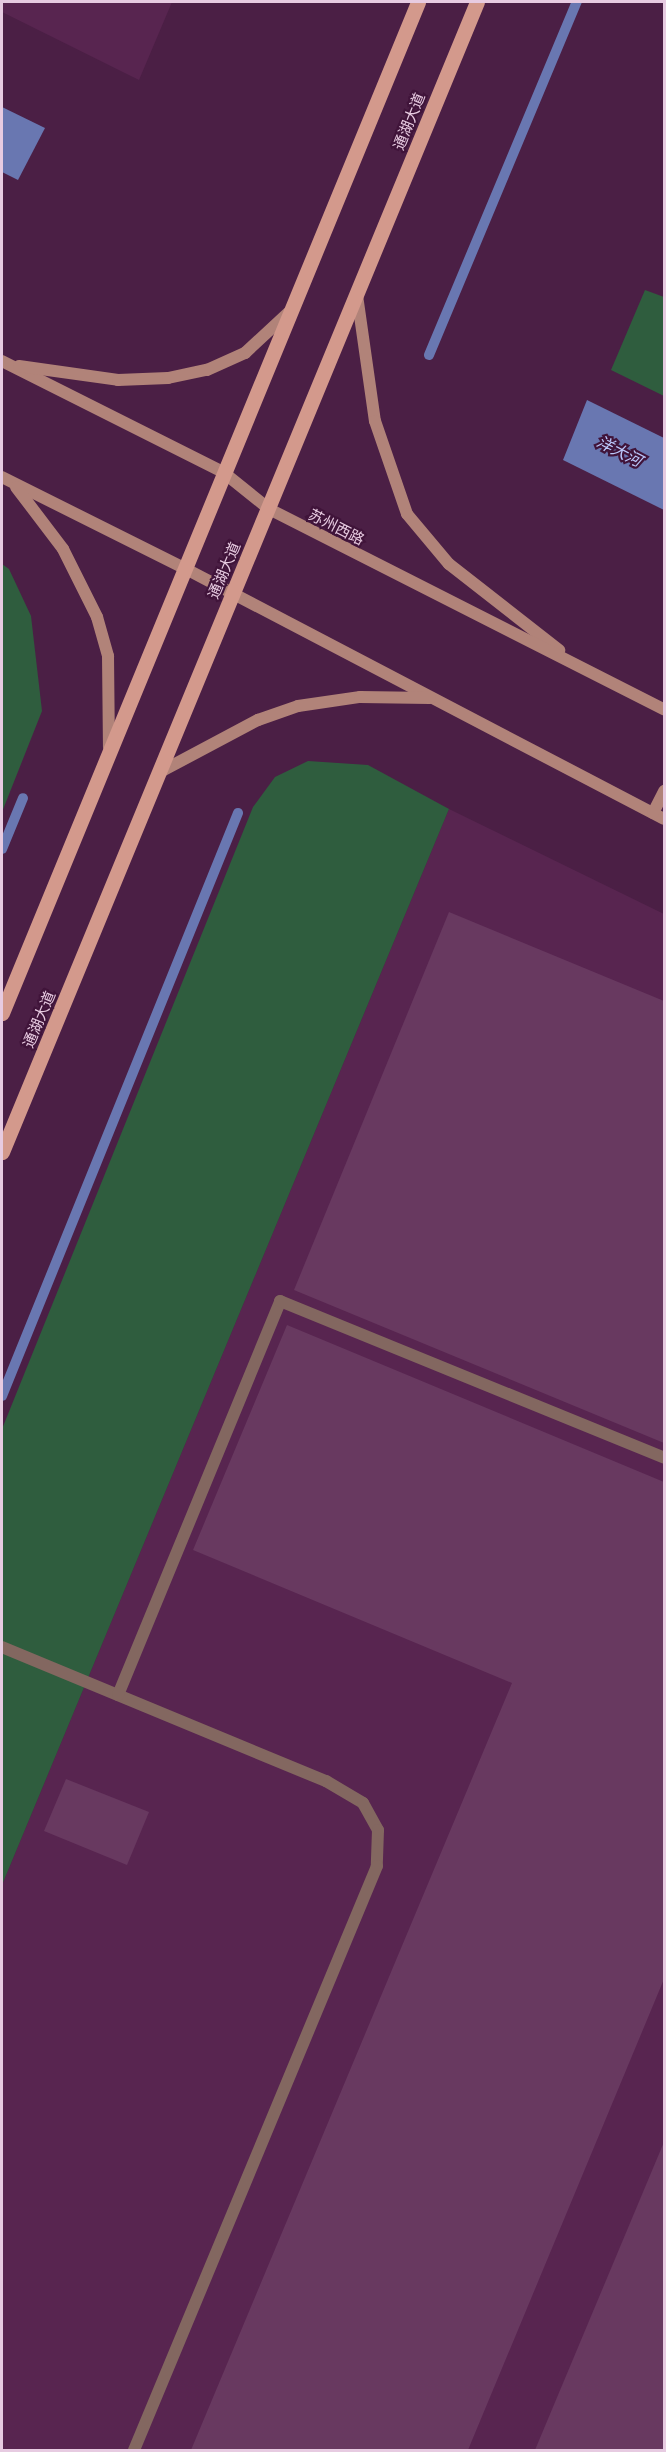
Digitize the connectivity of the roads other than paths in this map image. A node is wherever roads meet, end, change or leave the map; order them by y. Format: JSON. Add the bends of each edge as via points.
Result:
{"nodes":[{"id":1,"x":418,"y":2,"type":"edge"},
{"id":2,"x":477,"y":2,"type":"edge"},
{"id":3,"x":357,"y":295,"type":"junction"},
{"id":4,"x":288,"y":313,"type":"junction"},
{"id":5,"x":4,"y":363,"type":"edge"},
{"id":6,"x":224,"y":472,"type":"junction"},
{"id":7,"x":2,"y":477,"type":"edge"},
{"id":8,"x":14,"y":483,"type":"junction"},
{"id":9,"x":269,"y":509,"type":"junction"},
{"id":10,"x":186,"y":569,"type":"junction"},
{"id":11,"x":232,"y":594,"type":"junction"},
{"id":12,"x":581,"y":667,"type":"junction"},
{"id":13,"x":434,"y":698,"type":"junction"},
{"id":14,"x":664,"y":709,"type":"edge"},
{"id":15,"x":109,"y":754,"type":"junction"},
{"id":16,"x":160,"y":772,"type":"junction"},
{"id":17,"x":664,"y":791,"type":"edge"},
{"id":18,"x":659,"y":816,"type":"edge"},
{"id":19,"x":2,"y":1013,"type":"edge"},
{"id":20,"x":2,"y":1152,"type":"edge"},
{"id":21,"x":664,"y":1458,"type":"edge"},
{"id":22,"x":2,"y":1647,"type":"edge"},
{"id":23,"x":118,"y":1695,"type":"junction"},
{"id":24,"x":135,"y":2451,"type":"edge"}],
"edges":[{"from":1,"to":4,"type":"main road"},
{"from":2,"to":3,"type":"main road","name":"通湖大道"},
{"from":3,"to":9,"type":"main road","name":"通湖大道"},
{"from":3,"to":12,"type":"main road","via":[[375,421],[407,514],[448,564]]},
{"from":4,"to":5,"type":"main road","via":[[245,353],[207,370],[168,378],[118,380]]},
{"from":4,"to":6,"type":"main road"},
{"from":5,"to":6,"type":"main road","name":"苏州西路"},
{"from":6,"to":9,"type":"main road","name":"苏州西路"},
{"from":6,"to":10,"type":"main road"},
{"from":7,"to":8,"type":"main road"},
{"from":8,"to":10,"type":"main road"},
{"from":8,"to":15,"type":"main road","via":[[63,549],[97,617],[108,656]]},
{"from":9,"to":11,"type":"main road","name":"通湖大道"},
{"from":9,"to":12,"type":"main road","name":"苏州西路"},
{"from":10,"to":11,"type":"main road"},
{"from":10,"to":15,"type":"main road"},
{"from":11,"to":13,"type":"main road"},
{"from":11,"to":16,"type":"main road","name":"通湖大道"},
{"from":12,"to":14,"type":"main road","name":"苏州西路"},
{"from":13,"to":16,"type":"main road","via":[[360,697],[298,706],[258,720]]},
{"from":13,"to":18,"type":"main road"},
{"from":15,"to":19,"type":"main road"},
{"from":16,"to":20,"type":"main road","name":"通湖大道"},
{"from":17,"to":18,"type":"main road"},
{"from":21,"to":23,"type":"lane","via":[[280,1301]]},
{"from":22,"to":23,"type":"lane"},
{"from":23,"to":24,"type":"lane","via":[[326,1781],[363,1803],[378,1830],[377,1866]]}]}
